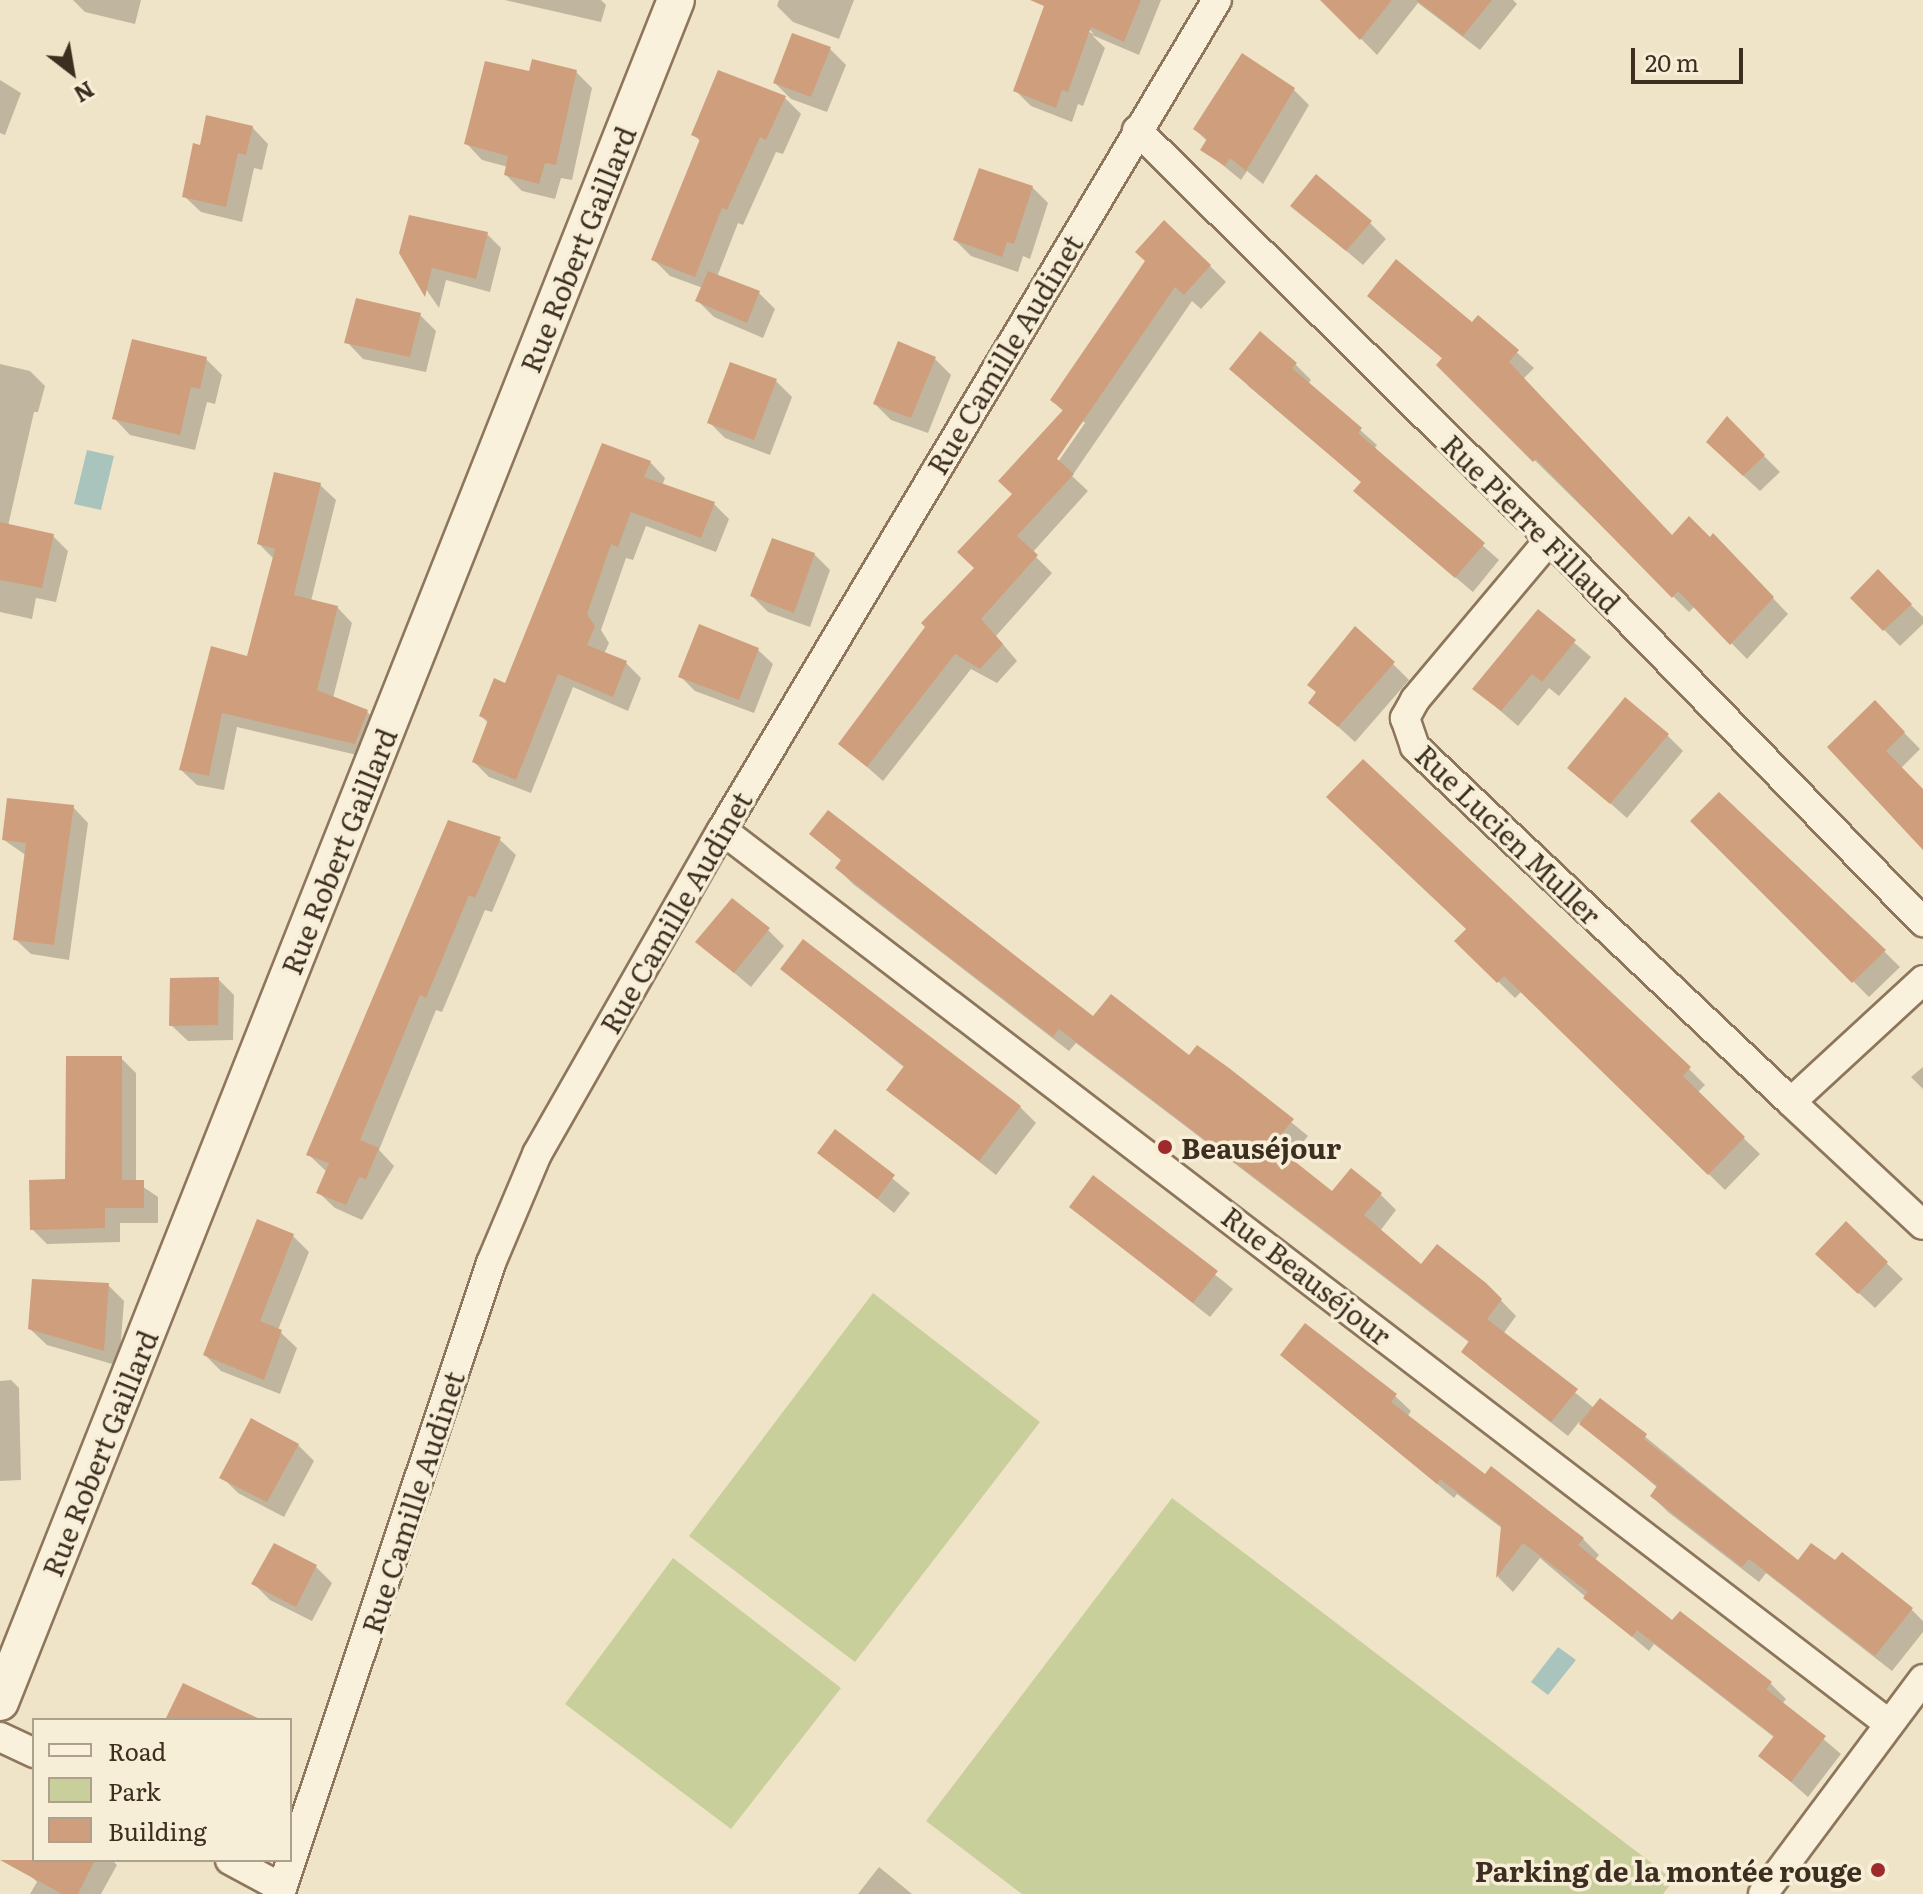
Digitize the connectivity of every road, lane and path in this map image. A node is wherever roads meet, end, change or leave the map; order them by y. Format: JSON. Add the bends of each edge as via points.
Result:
{"nodes":[{"id":1,"x":676,"y":0,"type":"edge"},
{"id":2,"x":1217,"y":0,"type":"edge"},
{"id":3,"x":1137,"y":130,"type":"junction"},
{"id":4,"x":1550,"y":539,"type":"junction"},
{"id":5,"x":722,"y":830,"type":"junction"},
{"id":6,"x":1923,"y":922,"type":"edge"},
{"id":7,"x":1923,"y":980,"type":"edge"},
{"id":8,"x":1791,"y":1102,"type":"junction"},
{"id":9,"x":1923,"y":1225,"type":"edge"},
{"id":10,"x":1923,"y":1679,"type":"edge"},
{"id":11,"x":0,"y":1702,"type":"edge"},
{"id":12,"x":1889,"y":1724,"type":"junction"},
{"id":13,"x":0,"y":1737,"type":"edge"},
{"id":14,"x":32,"y":1752,"type":"edge"},
{"id":15,"x":292,"y":1858,"type":"edge"},
{"id":16,"x":233,"y":1862,"type":"edge"},
{"id":17,"x":291,"y":1862,"type":"edge"},
{"id":18,"x":281,"y":1891,"type":"edge"},
{"id":19,"x":1763,"y":1894,"type":"edge"}],
"edges":[{"from":1,"to":11,"type":"street","name":"Rue Robert Gaillard"},
{"from":2,"to":3,"type":"street","name":"Rue Camille Audinet"},
{"from":3,"to":4,"type":"street","name":"Rue Pierre Fillaud"},
{"from":3,"to":5,"type":"street","name":"Rue Camille Audinet"},
{"from":4,"to":6,"type":"street","name":"Rue Pierre Fillaud"},
{"from":4,"to":8,"type":"street","name":"Rue Lucien Muller","via":[[1415,700],[1405,718],[1408,734],[1415,747]]},
{"from":5,"to":12,"type":"street","name":"Rue Beauséjour"},
{"from":5,"to":15,"type":"street","name":"Rue Camille Audinet","via":[[537,1154],[497,1250]]},
{"from":7,"to":8,"type":"street"},
{"from":8,"to":9,"type":"street","name":"Rue Lucien Muller"},
{"from":10,"to":12,"type":"street"},
{"from":12,"to":19,"type":"street"},
{"from":13,"to":14,"type":"street"},
{"from":16,"to":18,"type":"street"},
{"from":17,"to":18,"type":"street","name":"Rue Camille Audinet"}]}
